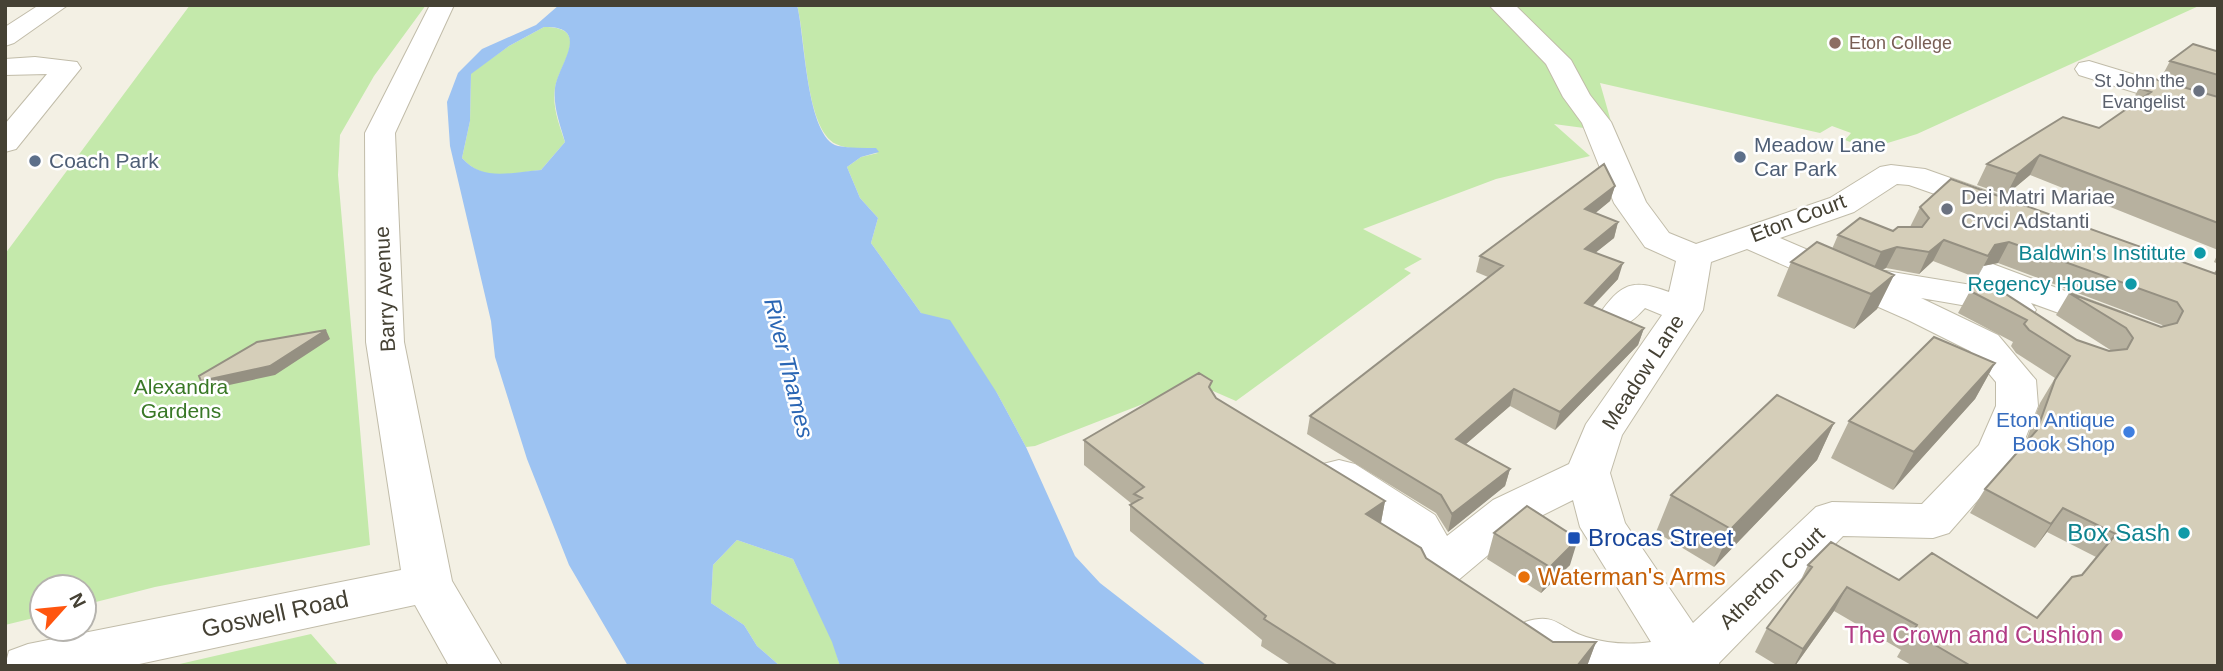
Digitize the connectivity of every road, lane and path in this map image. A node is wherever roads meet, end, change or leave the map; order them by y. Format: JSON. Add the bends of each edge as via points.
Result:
{"nodes":[{"id":1,"x":56,"y":5,"type":"edge"},
{"id":2,"x":442,"y":5,"type":"edge"},
{"id":3,"x":1502,"y":5,"type":"edge"},
{"id":4,"x":5,"y":38,"type":"edge"},
{"id":5,"x":5,"y":67,"type":"edge"},
{"id":6,"x":2089,"y":69,"type":"dead end"},
{"id":7,"x":2218,"y":109,"type":"edge"},
{"id":8,"x":5,"y":143,"type":"edge"},
{"id":9,"x":1826,"y":211,"type":"junction"},
{"id":10,"x":2026,"y":216,"type":"edge"},
{"id":11,"x":1862,"y":225,"type":"edge"},
{"id":12,"x":1763,"y":233,"type":"junction"},
{"id":13,"x":1695,"y":256,"type":"junction"},
{"id":14,"x":1979,"y":270,"type":"edge"},
{"id":15,"x":1684,"y":310,"type":"junction"},
{"id":16,"x":1617,"y":316,"type":"edge"},
{"id":17,"x":2048,"y":332,"type":"edge"},
{"id":18,"x":2147,"y":335,"type":"edge"},
{"id":19,"x":1300,"y":452,"type":"edge"},
{"id":20,"x":1588,"y":473,"type":"junction"},
{"id":21,"x":1438,"y":569,"type":"junction"},
{"id":22,"x":428,"y":583,"type":"junction"},
{"id":23,"x":1659,"y":664,"type":"edge"},
{"id":24,"x":28,"y":666,"type":"edge"},
{"id":25,"x":476,"y":666,"type":"edge"}],
"edges":[{"from":1,"to":4,"type":"street"},
{"from":2,"to":22,"type":"street","name":"Barry Avenue","via":[[380,133],[385,342]]},
{"from":3,"to":13,"type":"street","via":[[1558,60],[1596,122],[1630,203],[1657,240]]},
{"from":5,"to":8,"type":"street","via":[[68,68]]},
{"from":6,"to":7,"type":"street"},
{"from":9,"to":10,"type":"street","name":"Eton Court","via":[[1891,174],[1914,176]]},
{"from":9,"to":11,"type":"street"},
{"from":9,"to":12,"type":"street","name":"Eton Court"},
{"from":12,"to":13,"type":"street","name":"Eton Court"},
{"from":12,"to":17,"type":"street","via":[[1854,272],[1898,285],[1988,298],[2026,314]]},
{"from":12,"to":23,"type":"street","name":"Atherton Court","via":[[1983,343],[2016,380],[2017,406],[1997,452],[1933,521],[1832,519]]},
{"from":13,"to":15,"type":"street","name":"Meadow Lane"},
{"from":14,"to":18,"type":"street"},
{"from":15,"to":16,"type":"street","via":[[1639,293]]},
{"from":15,"to":20,"type":"street","name":"Meadow Lane","via":[[1601,434]]},
{"from":19,"to":21,"type":"street","via":[[1419,527]]},
{"from":20,"to":21,"type":"street","via":[[1509,512]]},
{"from":20,"to":23,"type":"street","via":[[1603,527]]},
{"from":21,"to":23,"type":"street","via":[[1572,655]]},
{"from":22,"to":24,"type":"street","name":"Goswell Road"},
{"from":22,"to":25,"type":"street"}]}
